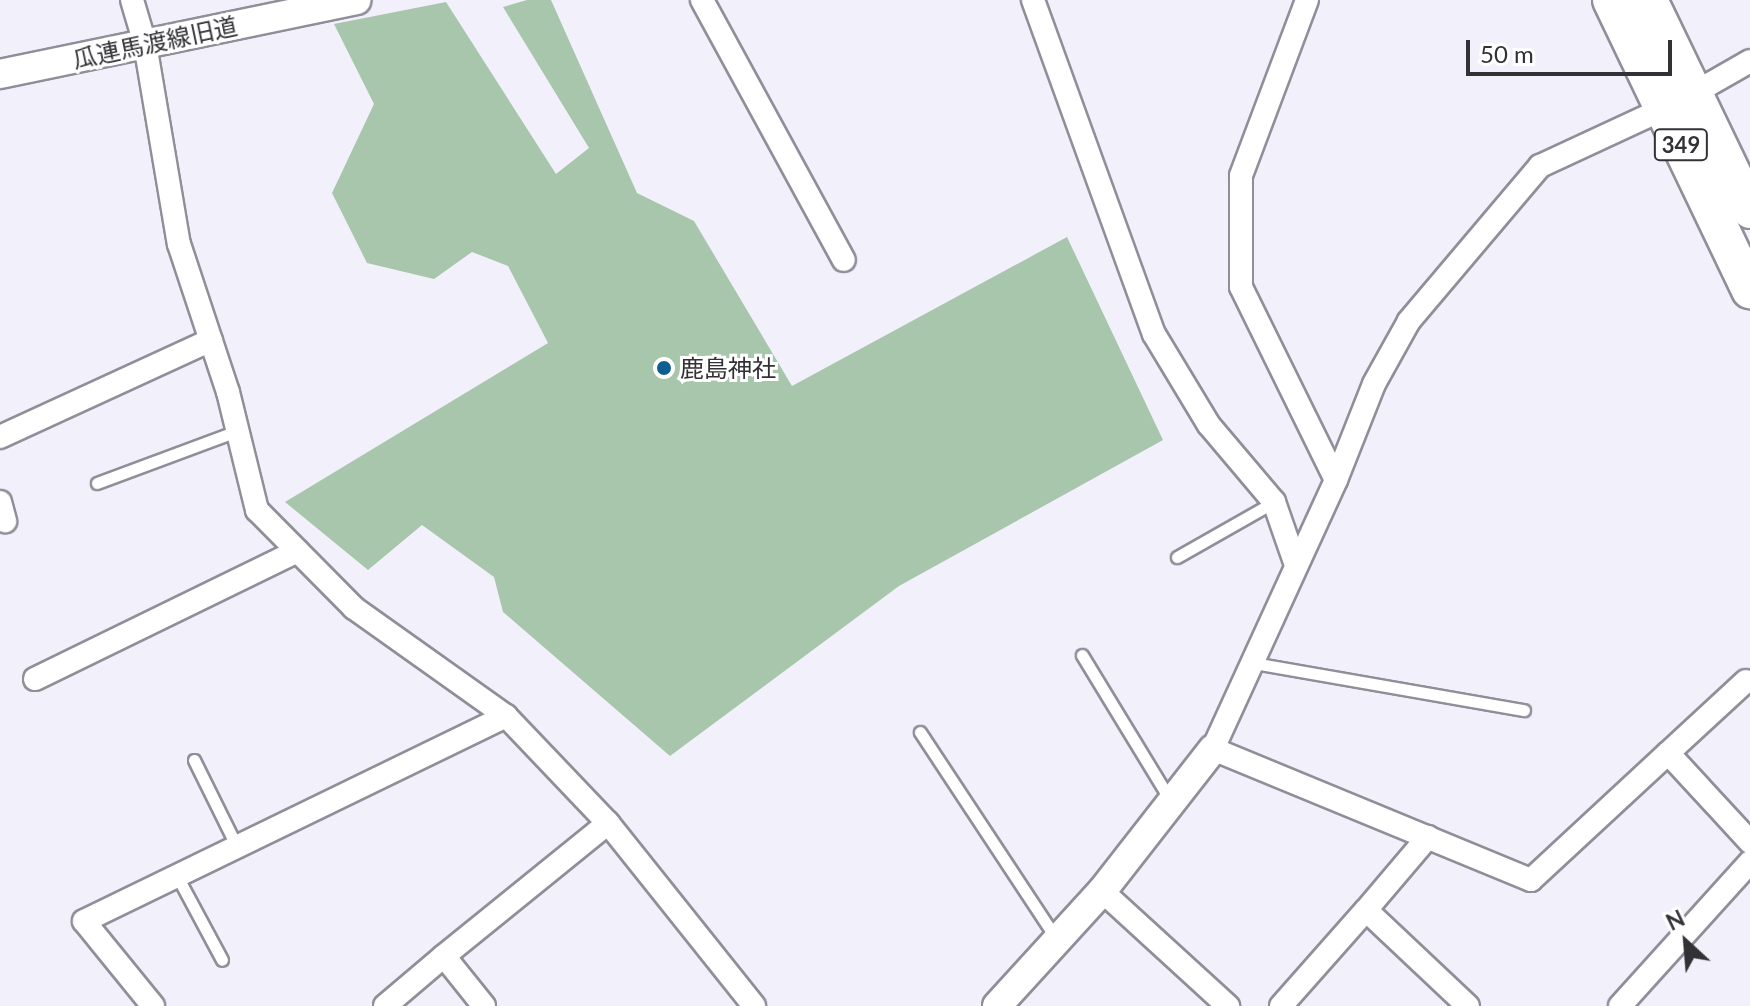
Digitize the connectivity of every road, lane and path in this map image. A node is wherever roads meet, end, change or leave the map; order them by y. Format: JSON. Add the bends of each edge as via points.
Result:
{"nodes":[{"id":1,"x":132,"y":0,"type":"edge"},
{"id":2,"x":356,"y":0,"type":"edge"},
{"id":3,"x":702,"y":0,"type":"edge"},
{"id":4,"x":1033,"y":0,"type":"edge"},
{"id":5,"x":1307,"y":0,"type":"edge"},
{"id":6,"x":1611,"y":0,"type":"edge"},
{"id":7,"x":1649,"y":0,"type":"edge"},
{"id":8,"x":145,"y":44,"type":"junction"},
{"id":9,"x":1750,"y":61,"type":"edge"},
{"id":10,"x":0,"y":74,"type":"edge"},
{"id":11,"x":1678,"y":101,"type":"junction"},
{"id":12,"x":1750,"y":210,"type":"edge"},
{"id":13,"x":844,"y":260,"type":"dead end"},
{"id":14,"x":1750,"y":290,"type":"edge"},
{"id":15,"x":211,"y":340,"type":"junction"},
{"id":16,"x":237,"y":431,"type":"junction"},
{"id":17,"x":0,"y":437,"type":"edge"},
{"id":18,"x":1336,"y":480,"type":"junction"},
{"id":19,"x":97,"y":483,"type":"dead end"},
{"id":20,"x":1274,"y":502,"type":"junction"},
{"id":21,"x":297,"y":551,"type":"junction"},
{"id":22,"x":1177,"y":557,"type":"dead end"},
{"id":23,"x":1296,"y":565,"type":"junction"},
{"id":24,"x":1082,"y":655,"type":"dead end"},
{"id":25,"x":1254,"y":663,"type":"junction"},
{"id":26,"x":35,"y":679,"type":"dead end"},
{"id":27,"x":1746,"y":681,"type":"dead end"},
{"id":28,"x":1524,"y":710,"type":"dead end"},
{"id":29,"x":506,"y":716,"type":"junction"},
{"id":30,"x":920,"y":732,"type":"dead end"},
{"id":31,"x":1213,"y":749,"type":"junction"},
{"id":32,"x":1668,"y":753,"type":"junction"},
{"id":33,"x":194,"y":760,"type":"dead end"},
{"id":34,"x":1172,"y":804,"type":"junction"},
{"id":35,"x":608,"y":823,"type":"junction"},
{"id":36,"x":1428,"y":837,"type":"junction"},
{"id":37,"x":1750,"y":842,"type":"edge"},
{"id":38,"x":237,"y":847,"type":"junction"},
{"id":39,"x":1750,"y":862,"type":"edge"},
{"id":40,"x":177,"y":876,"type":"junction"},
{"id":41,"x":1102,"y":891,"type":"junction"},
{"id":42,"x":1366,"y":910,"type":"junction"},
{"id":43,"x":1057,"y":940,"type":"junction"},
{"id":44,"x":444,"y":956,"type":"junction"},
{"id":45,"x":222,"y":960,"type":"dead end"},
{"id":46,"x":153,"y":1006,"type":"edge"},
{"id":47,"x":385,"y":1006,"type":"edge"},
{"id":48,"x":484,"y":1006,"type":"edge"},
{"id":49,"x":754,"y":1006,"type":"edge"},
{"id":50,"x":997,"y":1006,"type":"edge"},
{"id":51,"x":1228,"y":1006,"type":"edge"},
{"id":52,"x":1281,"y":1006,"type":"edge"},
{"id":53,"x":1468,"y":1006,"type":"edge"},
{"id":54,"x":1620,"y":1006,"type":"edge"}],
"edges":[{"from":1,"to":8,"type":"street"},
{"from":2,"to":8,"type":"street","name":"瓜連馬渡線旧道"},
{"from":3,"to":13,"type":"street"},
{"from":4,"to":20,"type":"street","via":[[1154,334],[1209,425]]},
{"from":5,"to":18,"type":"street","via":[[1241,176],[1241,287]]},
{"from":6,"to":11,"type":"highway","number":"349"},
{"from":7,"to":11,"type":"highway","number":"349"},
{"from":8,"to":10,"type":"street","name":"瓜連馬渡線旧道"},
{"from":8,"to":15,"type":"street","via":[[179,244]]},
{"from":9,"to":11,"type":"street"},
{"from":11,"to":12,"type":"highway","number":"349"},
{"from":11,"to":14,"type":"highway","number":"349"},
{"from":11,"to":18,"type":"street","via":[[1540,166],[1409,321],[1374,384]]},
{"from":15,"to":16,"type":"street"},
{"from":15,"to":17,"type":"street"},
{"from":16,"to":19,"type":"lane"},
{"from":16,"to":21,"type":"street","via":[[257,510]]},
{"from":18,"to":23,"type":"street"},
{"from":20,"to":22,"type":"lane"},
{"from":20,"to":23,"type":"street"},
{"from":21,"to":26,"type":"street"},
{"from":21,"to":29,"type":"street","via":[[354,608]]},
{"from":23,"to":25,"type":"street"},
{"from":24,"to":34,"type":"lane"},
{"from":25,"to":28,"type":"lane"},
{"from":25,"to":31,"type":"street"},
{"from":27,"to":32,"type":"street"},
{"from":29,"to":35,"type":"street"},
{"from":29,"to":38,"type":"street"},
{"from":30,"to":43,"type":"lane"},
{"from":31,"to":34,"type":"street"},
{"from":31,"to":36,"type":"street"},
{"from":32,"to":36,"type":"street","via":[[1531,880]]},
{"from":32,"to":37,"type":"street"},
{"from":33,"to":38,"type":"lane"},
{"from":34,"to":41,"type":"street"},
{"from":35,"to":44,"type":"street"},
{"from":35,"to":49,"type":"street"},
{"from":36,"to":42,"type":"street"},
{"from":38,"to":40,"type":"street"},
{"from":39,"to":54,"type":"street"},
{"from":40,"to":45,"type":"lane"},
{"from":40,"to":46,"type":"street","via":[[84,921]]},
{"from":41,"to":43,"type":"street"},
{"from":41,"to":51,"type":"street"},
{"from":42,"to":52,"type":"street"},
{"from":42,"to":53,"type":"street"},
{"from":43,"to":50,"type":"street"},
{"from":44,"to":47,"type":"street"},
{"from":44,"to":48,"type":"street"}]}
